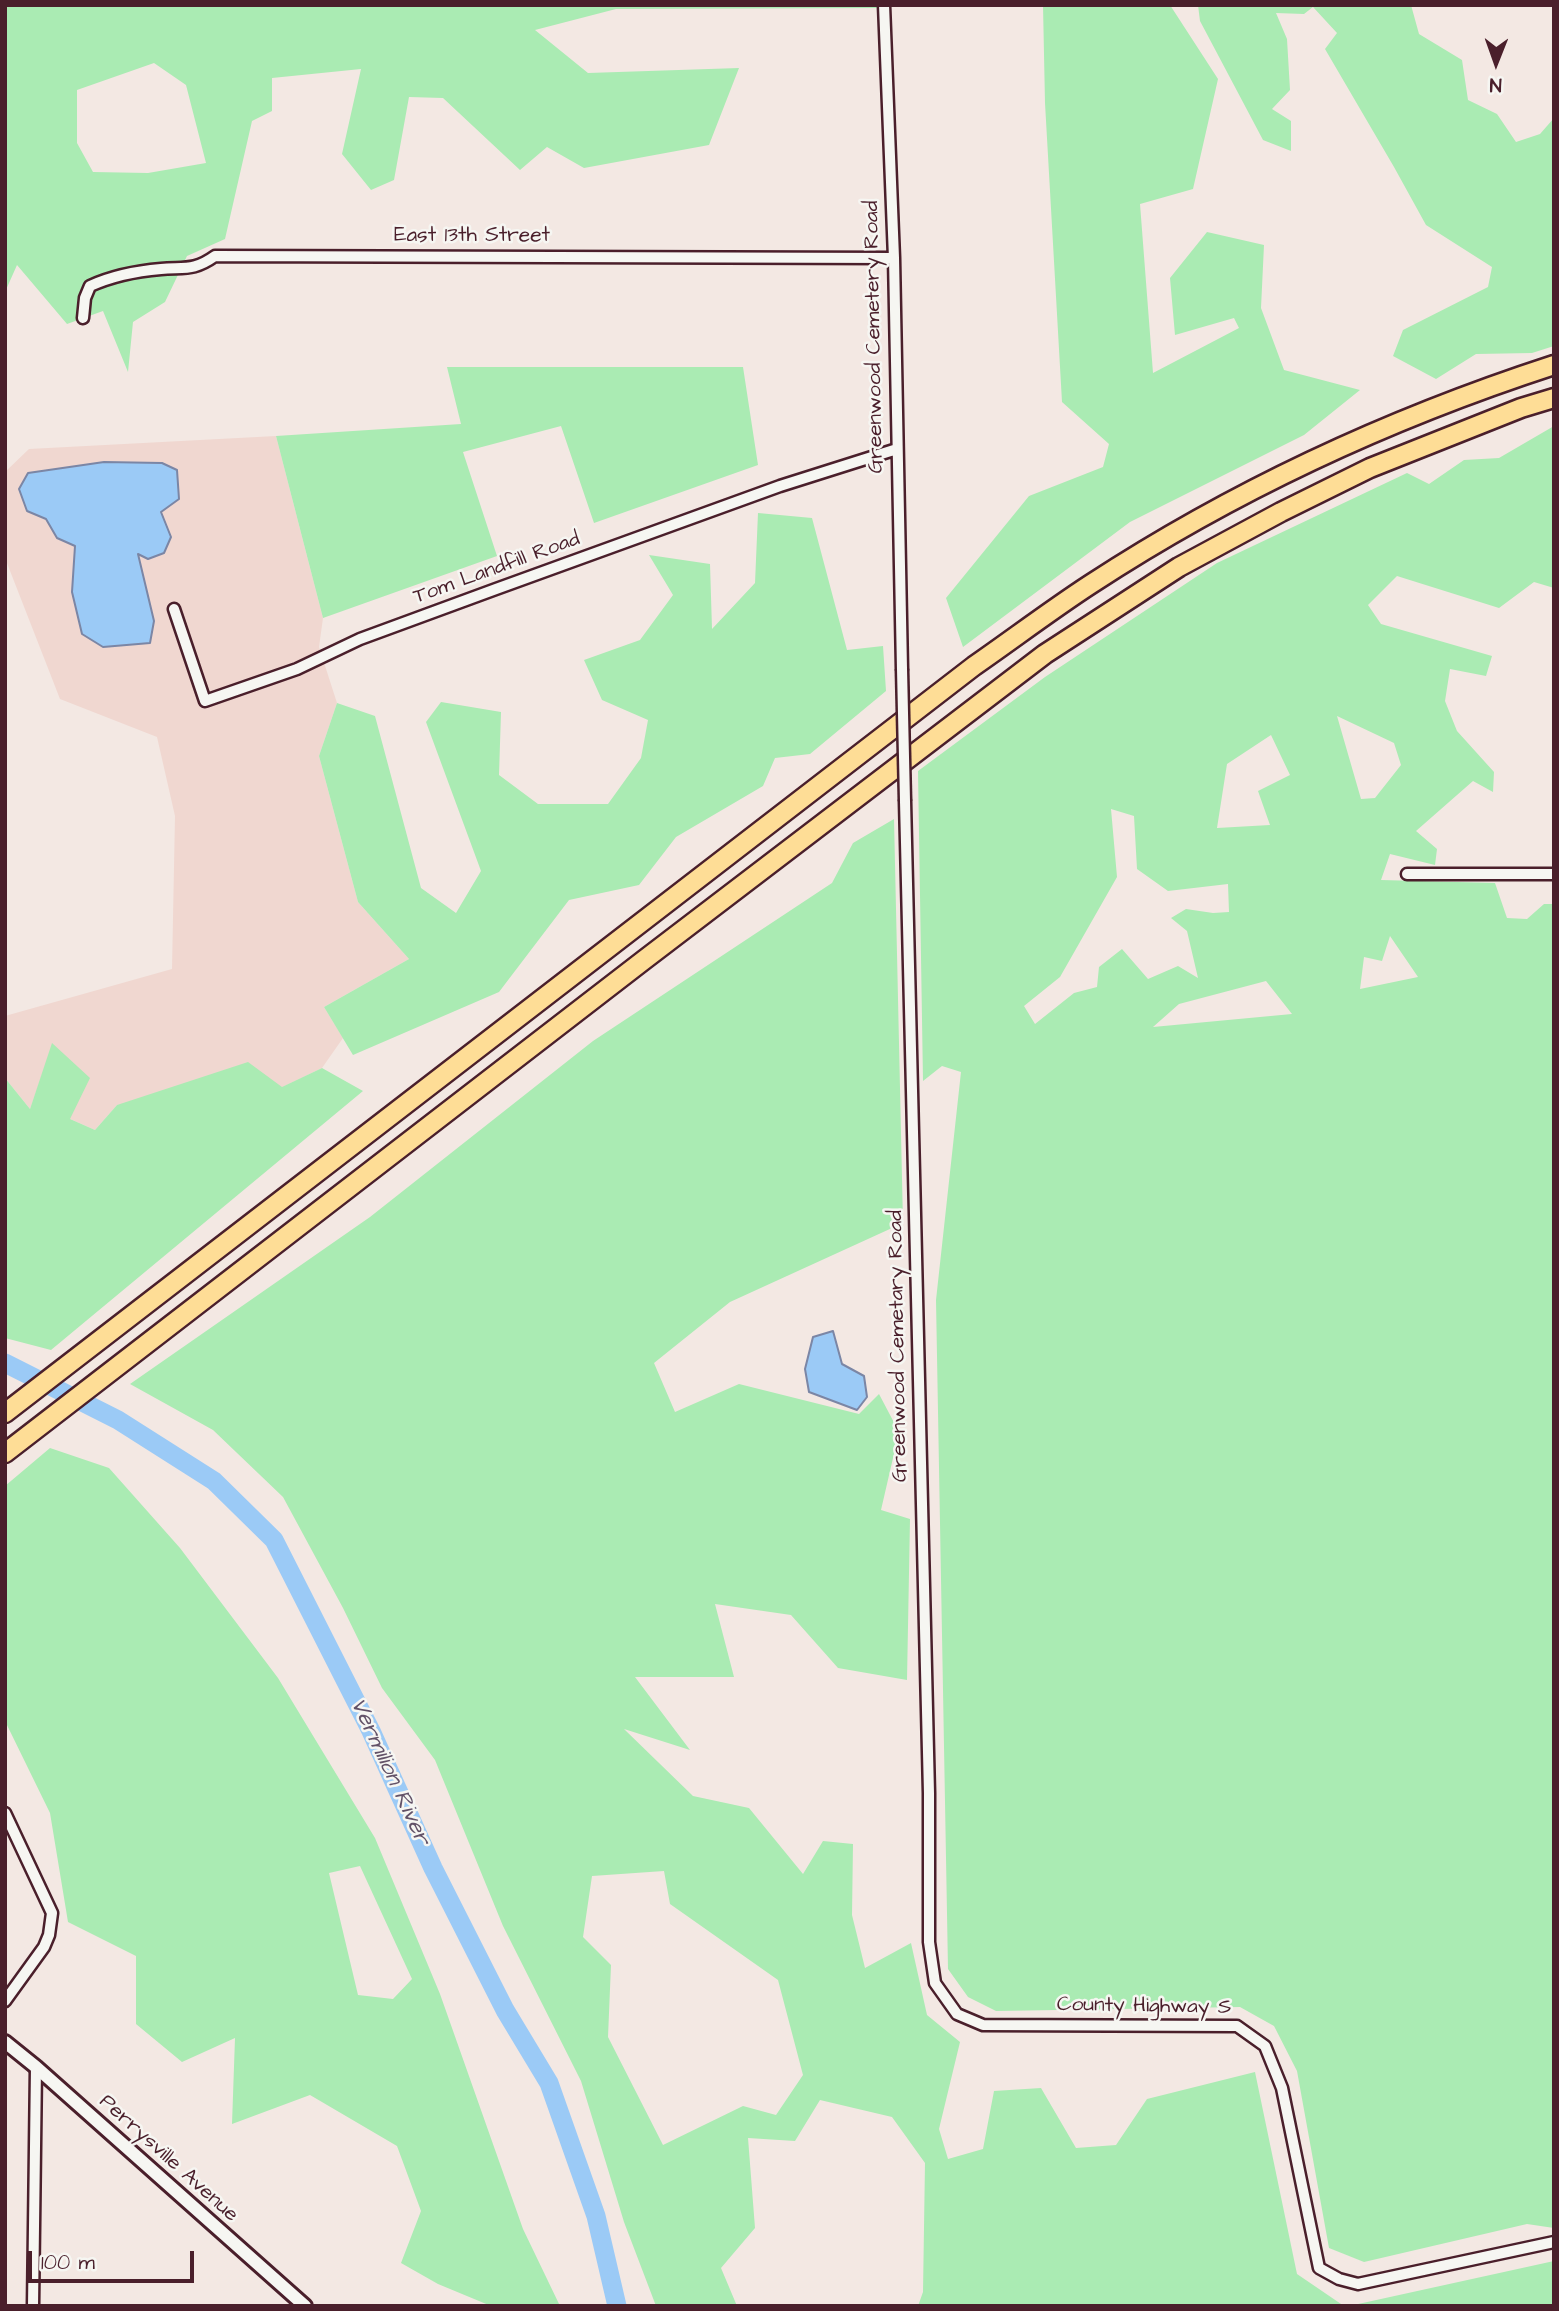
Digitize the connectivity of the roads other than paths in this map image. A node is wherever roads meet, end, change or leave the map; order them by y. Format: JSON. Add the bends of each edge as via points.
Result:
{"nodes":[{"id":1,"x":884,"y":5,"type":"edge"},
{"id":2,"x":894,"y":258,"type":"junction"},
{"id":3,"x":83,"y":318,"type":"dead end"},
{"id":4,"x":1554,"y":365,"type":"edge"},
{"id":5,"x":1554,"y":398,"type":"edge"},
{"id":6,"x":897,"y":449,"type":"junction"},
{"id":7,"x":174,"y":608,"type":"dead end"},
{"id":8,"x":902,"y":669,"type":"joint"},
{"id":9,"x":1407,"y":874,"type":"dead end"},
{"id":10,"x":1554,"y":874,"type":"edge"},
{"id":11,"x":5,"y":1412,"type":"edge"},
{"id":12,"x":5,"y":1453,"type":"edge"},
{"id":13,"x":5,"y":1813,"type":"edge"},
{"id":14,"x":5,"y":2001,"type":"edge"},
{"id":15,"x":957,"y":2014,"type":"joint"},
{"id":16,"x":5,"y":2042,"type":"edge"},
{"id":17,"x":36,"y":2067,"type":"junction"},
{"id":18,"x":1554,"y":2242,"type":"edge"},
{"id":19,"x":33,"y":2306,"type":"edge"},
{"id":20,"x":305,"y":2306,"type":"edge"}],
"edges":[{"from":1,"to":2,"type":"street","name":"Greenwood Cemetery Road"},
{"from":2,"to":3,"type":"street","name":"East 13th Street","via":[[215,256],[185,270],[110,277],[90,286]]},
{"from":2,"to":6,"type":"street","name":"Greenwood Cemetery Road"},
{"from":4,"to":11,"type":"highway","via":[[1477,390],[1335,449],[1213,511],[1090,584],[974,666]]},
{"from":5,"to":12,"type":"highway","via":[[1370,468],[1281,512],[1179,567],[1045,654]]},
{"from":6,"to":7,"type":"street","name":"Tom Landfill Road","via":[[780,486],[496,589],[205,701]]},
{"from":6,"to":8,"type":"street","name":"Greenwood Cemetery Road"},
{"from":8,"to":15,"type":"street","name":"Greenwood Cemetary Road","bridge":true,"via":[[929,1942],[935,1983]]},
{"from":9,"to":10,"type":"street"},
{"from":13,"to":14,"type":"street","via":[[52,1913],[44,1947]]},
{"from":15,"to":18,"type":"street","name":"County Highway S","via":[[983,2025],[1237,2026],[1265,2046],[1282,2088],[1319,2268],[1339,2279],[1358,2284]]},
{"from":16,"to":17,"type":"street","name":"Perrysville Avenue"},
{"from":17,"to":19,"type":"street"},
{"from":17,"to":20,"type":"street","name":"Perrysville Avenue"}]}
